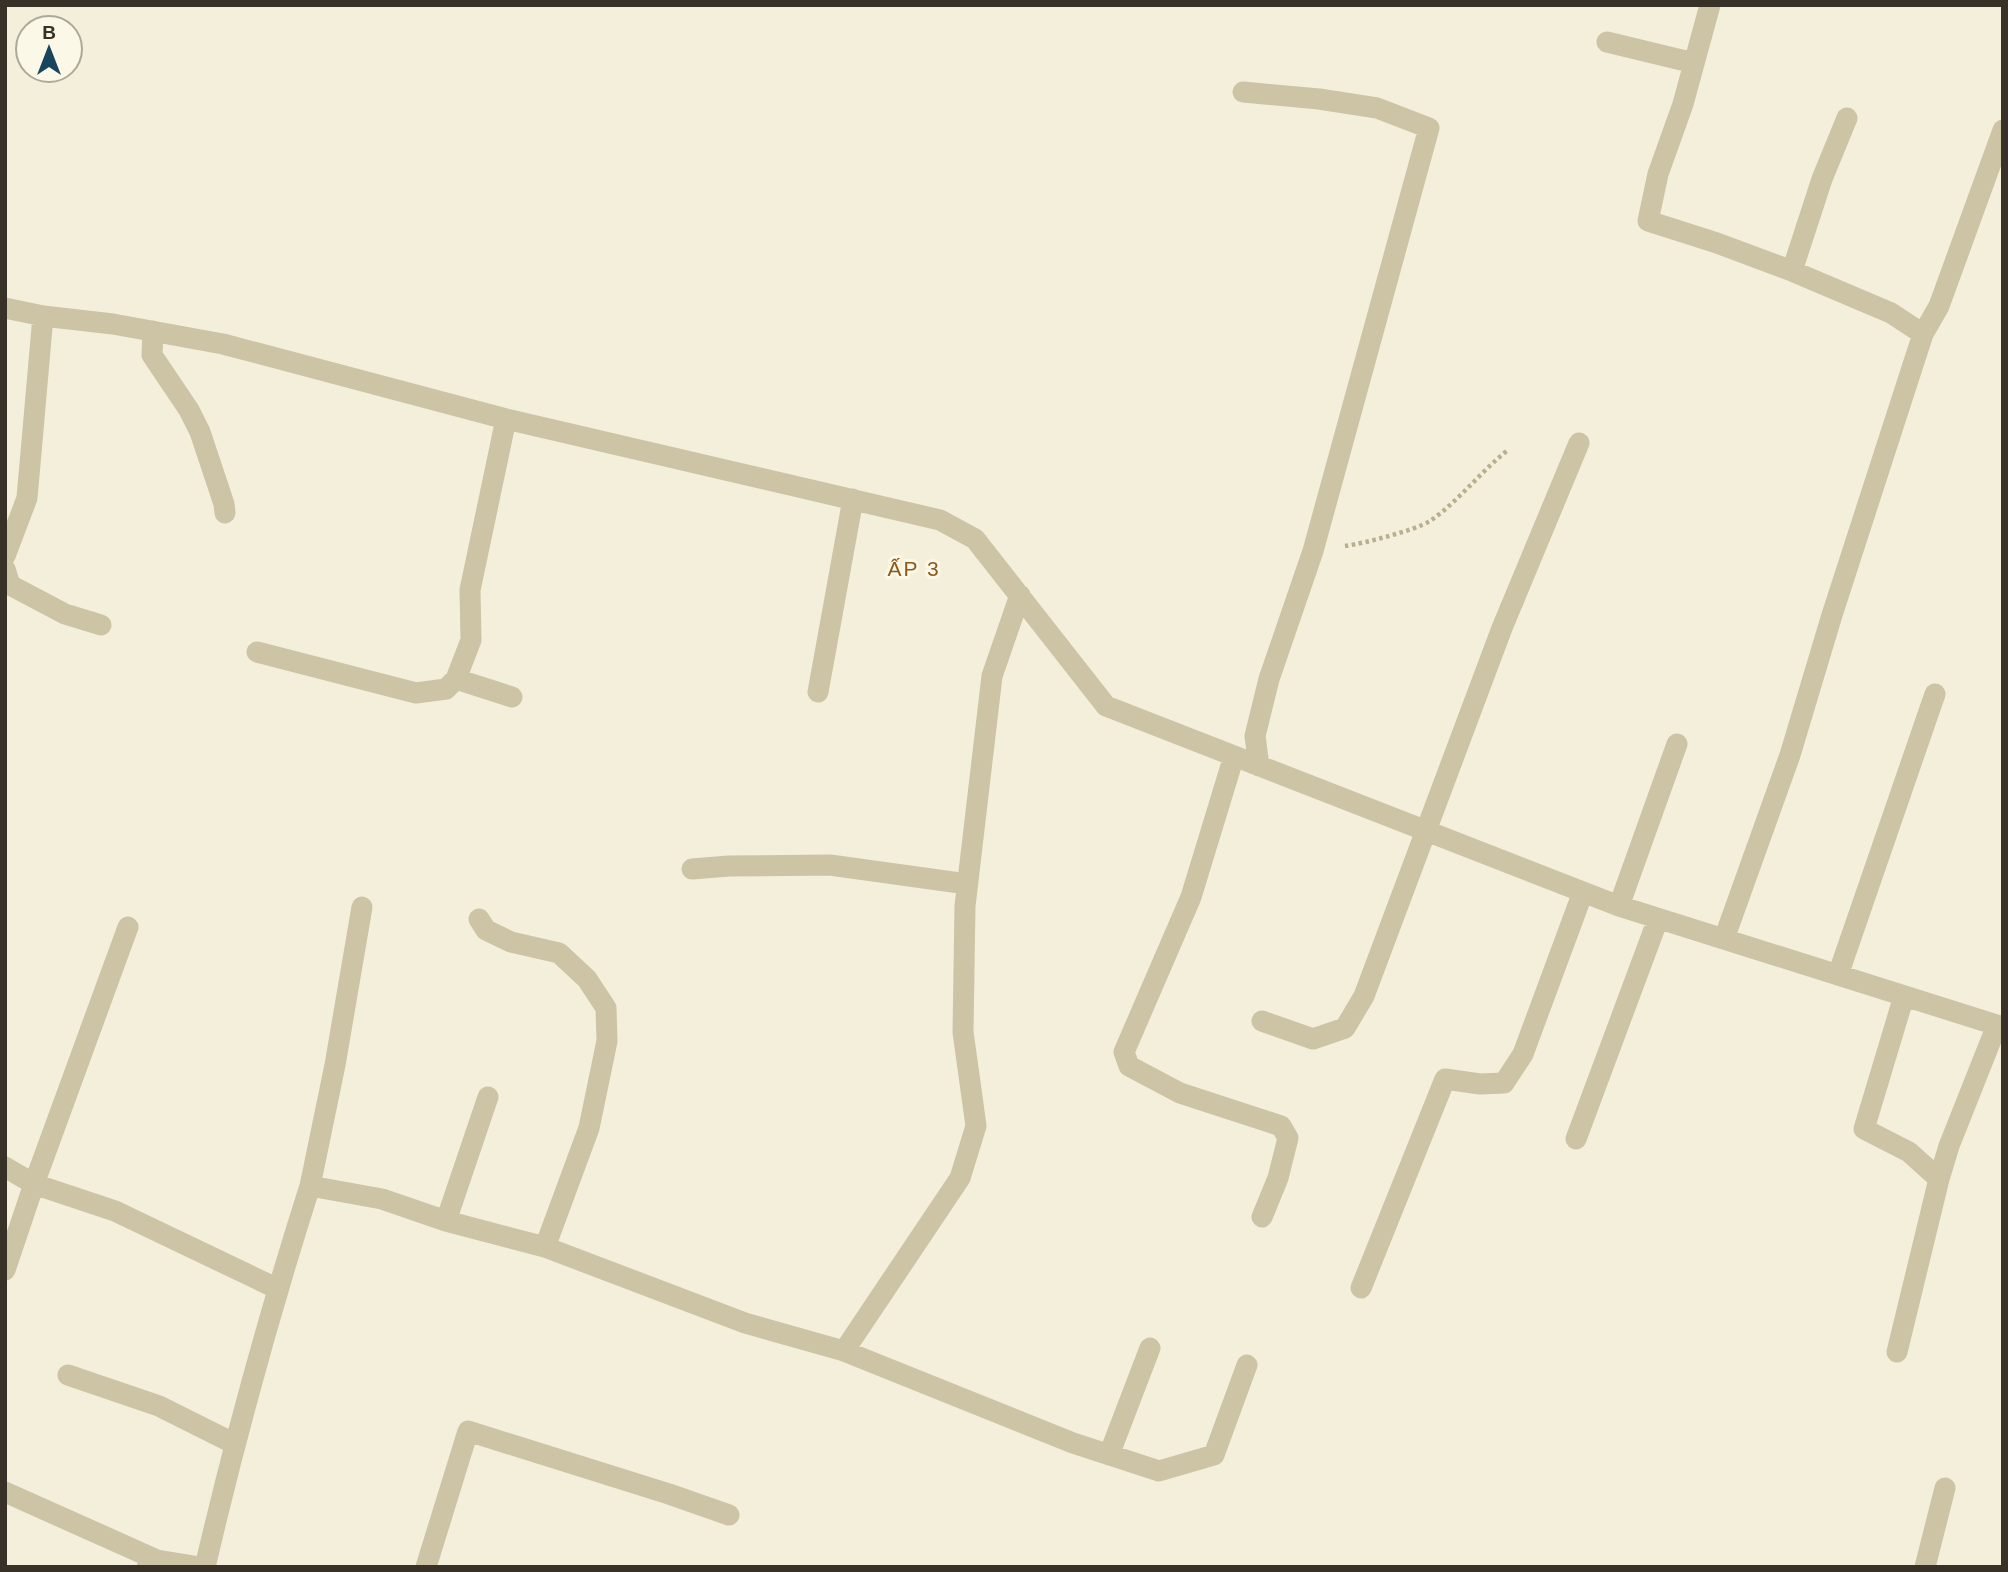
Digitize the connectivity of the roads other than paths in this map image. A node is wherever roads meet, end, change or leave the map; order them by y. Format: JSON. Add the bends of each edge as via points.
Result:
{"nodes":[{"id":1,"x":1710,"y":5,"type":"edge"},
{"id":2,"x":1607,"y":42,"type":"dead end"},
{"id":3,"x":1694,"y":63,"type":"junction"},
{"id":4,"x":1243,"y":92,"type":"dead end"},
{"id":5,"x":1847,"y":118,"type":"dead end"},
{"id":6,"x":2003,"y":130,"type":"edge"},
{"id":7,"x":1792,"y":271,"type":"junction"},
{"id":8,"x":5,"y":308,"type":"edge"},
{"id":9,"x":43,"y":316,"type":"junction"},
{"id":10,"x":153,"y":331,"type":"junction"},
{"id":11,"x":1923,"y":334,"type":"junction"},
{"id":12,"x":506,"y":419,"type":"junction"},
{"id":13,"x":1579,"y":443,"type":"dead end"},
{"id":14,"x":853,"y":499,"type":"junction"},
{"id":15,"x":225,"y":513,"type":"dead end"},
{"id":16,"x":5,"y":556,"type":"edge"},
{"id":17,"x":5,"y":569,"type":"edge"},
{"id":18,"x":1020,"y":595,"type":"junction"},
{"id":19,"x":101,"y":625,"type":"dead end"},
{"id":20,"x":257,"y":652,"type":"dead end"},
{"id":21,"x":456,"y":679,"type":"junction"},
{"id":22,"x":818,"y":692,"type":"dead end"},
{"id":23,"x":1935,"y":694,"type":"dead end"},
{"id":24,"x":512,"y":697,"type":"dead end"},
{"id":25,"x":1677,"y":744,"type":"dead end"},
{"id":26,"x":1234,"y":756,"type":"junction"},
{"id":27,"x":1259,"y":766,"type":"junction"},
{"id":28,"x":1425,"y":831,"type":"junction"},
{"id":29,"x":692,"y":869,"type":"dead end"},
{"id":30,"x":967,"y":884,"type":"junction"},
{"id":31,"x":1583,"y":892,"type":"junction"},
{"id":32,"x":1619,"y":906,"type":"junction"},
{"id":33,"x":362,"y":907,"type":"dead end"},
{"id":34,"x":479,"y":919,"type":"dead end"},
{"id":35,"x":1658,"y":919,"type":"junction"},
{"id":36,"x":128,"y":927,"type":"dead end"},
{"id":37,"x":1724,"y":939,"type":"junction"},
{"id":38,"x":1838,"y":975,"type":"junction"},
{"id":39,"x":1904,"y":996,"type":"junction"},
{"id":40,"x":1262,"y":1021,"type":"dead end"},
{"id":41,"x":2000,"y":1026,"type":"edge"},
{"id":42,"x":488,"y":1097,"type":"dead end"},
{"id":43,"x":1576,"y":1139,"type":"dead end"},
{"id":44,"x":5,"y":1167,"type":"edge"},
{"id":45,"x":1939,"y":1179,"type":"junction"},
{"id":46,"x":34,"y":1184,"type":"junction"},
{"id":47,"x":310,"y":1186,"type":"junction"},
{"id":48,"x":1262,"y":1217,"type":"dead end"},
{"id":49,"x":446,"y":1221,"type":"junction"},
{"id":50,"x":545,"y":1247,"type":"junction"},
{"id":51,"x":5,"y":1270,"type":"edge"},
{"id":52,"x":1361,"y":1288,"type":"dead end"},
{"id":53,"x":278,"y":1289,"type":"junction"},
{"id":54,"x":1150,"y":1348,"type":"dead end"},
{"id":55,"x":844,"y":1351,"type":"junction"},
{"id":56,"x":1897,"y":1352,"type":"dead end"},
{"id":57,"x":1247,"y":1365,"type":"dead end"},
{"id":58,"x":68,"y":1375,"type":"dead end"},
{"id":59,"x":235,"y":1444,"type":"junction"},
{"id":60,"x":1109,"y":1455,"type":"junction"},
{"id":61,"x":1945,"y":1488,"type":"dead end"},
{"id":62,"x":5,"y":1492,"type":"edge"},
{"id":63,"x":729,"y":1515,"type":"dead end"},
{"id":64,"x":152,"y":1563,"type":"edge"},
{"id":65,"x":203,"y":1567,"type":"edge"},
{"id":66,"x":426,"y":1567,"type":"edge"},
{"id":67,"x":1925,"y":1567,"type":"edge"}],
"edges":[{"from":1,"to":3,"type":"street"},
{"from":2,"to":3,"type":"street"},
{"from":3,"to":7,"type":"street","via":[[1658,174],[1648,221]]},
{"from":4,"to":27,"type":"street","via":[[1377,108],[1429,128],[1313,551],[1269,679],[1255,736]]},
{"from":5,"to":7,"type":"street"},
{"from":6,"to":11,"type":"street","via":[[1940,306]]},
{"from":7,"to":11,"type":"street","via":[[1891,313]]},
{"from":8,"to":9,"type":"street"},
{"from":9,"to":10,"type":"street"},
{"from":9,"to":16,"type":"street","via":[[27,498]]},
{"from":10,"to":12,"type":"street","via":[[223,344]]},
{"from":10,"to":15,"type":"street","via":[[152,355],[200,432]]},
{"from":11,"to":37,"type":"street","via":[[1790,755]]},
{"from":12,"to":14,"type":"street"},
{"from":12,"to":21,"type":"street","via":[[470,590],[471,640]]},
{"from":13,"to":28,"type":"street"},
{"from":14,"to":18,"type":"street","via":[[940,520],[975,539]]},
{"from":14,"to":22,"type":"street"},
{"from":17,"to":19,"type":"street","via":[[10,585],[65,614]]},
{"from":18,"to":26,"type":"street","via":[[1106,706]]},
{"from":18,"to":30,"type":"street","via":[[992,676]]},
{"from":20,"to":21,"type":"street","via":[[416,693],[446,689]]},
{"from":21,"to":24,"type":"street"},
{"from":23,"to":38,"type":"street"},
{"from":25,"to":32,"type":"street"},
{"from":26,"to":27,"type":"street"},
{"from":26,"to":48,"type":"street","via":[[1191,898],[1124,1052],[1129,1066],[1180,1093],[1280,1126],[1288,1139]]},
{"from":27,"to":28,"type":"street"},
{"from":28,"to":31,"type":"street"},
{"from":28,"to":40,"type":"street","via":[[1364,996],[1345,1028],[1313,1039]]},
{"from":29,"to":30,"type":"street","via":[[830,865]]},
{"from":30,"to":55,"type":"street","via":[[963,1032],[976,1126],[960,1178]]},
{"from":31,"to":32,"type":"street"},
{"from":31,"to":52,"type":"street","via":[[1523,1054],[1504,1083],[1444,1079]]},
{"from":32,"to":35,"type":"street"},
{"from":33,"to":47,"type":"street"},
{"from":34,"to":50,"type":"street","via":[[486,930],[511,942],[559,953],[587,979],[606,1008],[607,1041],[589,1128]]},
{"from":35,"to":37,"type":"street"},
{"from":35,"to":43,"type":"street"},
{"from":36,"to":46,"type":"street"},
{"from":37,"to":38,"type":"street"},
{"from":38,"to":39,"type":"street"},
{"from":39,"to":41,"type":"street"},
{"from":39,"to":45,"type":"street","via":[[1864,1129],[1909,1152]]},
{"from":41,"to":45,"type":"street"},
{"from":42,"to":49,"type":"street"},
{"from":44,"to":46,"type":"street"},
{"from":45,"to":56,"type":"street"},
{"from":46,"to":51,"type":"street"},
{"from":46,"to":53,"type":"street","via":[[115,1211]]},
{"from":47,"to":49,"type":"street","via":[[382,1199]]},
{"from":47,"to":53,"type":"street"},
{"from":49,"to":50,"type":"street"},
{"from":50,"to":55,"type":"street","via":[[745,1323]]},
{"from":53,"to":59,"type":"street"},
{"from":54,"to":60,"type":"street"},
{"from":55,"to":60,"type":"street"},
{"from":57,"to":60,"type":"street","via":[[1214,1455],[1159,1471]]},
{"from":58,"to":59,"type":"street","via":[[159,1406]]},
{"from":59,"to":65,"type":"street"},
{"from":61,"to":67,"type":"street"},
{"from":62,"to":64,"type":"street"},
{"from":63,"to":66,"type":"street","via":[[468,1431]]},
{"from":64,"to":65,"type":"street"}]}
